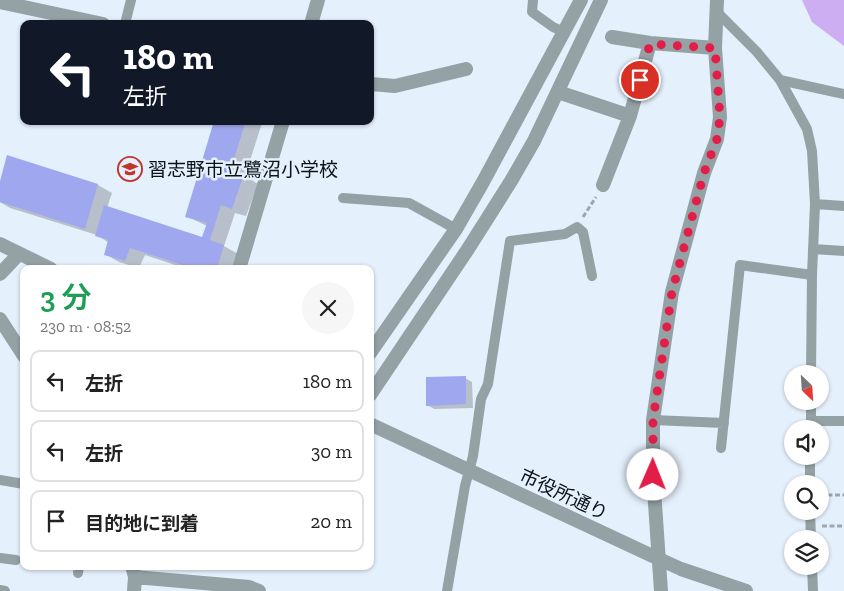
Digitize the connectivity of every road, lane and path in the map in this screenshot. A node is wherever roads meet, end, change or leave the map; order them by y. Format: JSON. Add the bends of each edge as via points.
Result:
{"nodes":[{"id":1,"x":131,"y":0,"type":"edge"},
{"id":2,"x":318,"y":0,"type":"edge"},
{"id":3,"x":533,"y":0,"type":"edge"},
{"id":4,"x":581,"y":0,"type":"edge"},
{"id":5,"x":601,"y":0,"type":"edge"},
{"id":6,"x":0,"y":2,"type":"edge"},
{"id":7,"x":717,"y":6,"type":"edge"},
{"id":8,"x":84,"y":20,"type":"edge"},
{"id":9,"x":126,"y":20,"type":"edge"},
{"id":10,"x":312,"y":20,"type":"edge"},
{"id":11,"x":564,"y":32,"type":"junction"},
{"id":12,"x":612,"y":37,"type":"dead end"},
{"id":13,"x":650,"y":44,"type":"junction"},
{"id":14,"x":715,"y":48,"type":"junction"},
{"id":15,"x":466,"y":69,"type":"dead end"},
{"id":16,"x":780,"y":80,"type":"junction"},
{"id":17,"x":374,"y":84,"type":"edge"},
{"id":18,"x":558,"y":92,"type":"junction"},
{"id":19,"x":844,"y":94,"type":"edge"},
{"id":20,"x":630,"y":116,"type":"junction"},
{"id":21,"x":282,"y":125,"type":"edge"},
{"id":22,"x":603,"y":185,"type":"joint"},
{"id":23,"x":343,"y":198,"type":"dead end"},
{"id":24,"x":816,"y":204,"type":"junction"},
{"id":25,"x":844,"y":206,"type":"edge"},
{"id":26,"x":577,"y":228,"type":"junction"},
{"id":27,"x":456,"y":229,"type":"junction"},
{"id":28,"x":0,"y":244,"type":"edge"},
{"id":29,"x":813,"y":249,"type":"junction"},
{"id":30,"x":844,"y":251,"type":"edge"},
{"id":31,"x":19,"y":254,"type":"junction"},
{"id":32,"x":42,"y":265,"type":"edge"},
{"id":33,"x":240,"y":265,"type":"edge"},
{"id":34,"x":0,"y":274,"type":"edge"},
{"id":35,"x":812,"y":275,"type":"junction"},
{"id":36,"x":592,"y":276,"type":"dead end"},
{"id":37,"x":0,"y":319,"type":"edge"},
{"id":38,"x":374,"y":347,"type":"edge"},
{"id":39,"x":20,"y":350,"type":"edge"},
{"id":40,"x":812,"y":365,"type":"edge"},
{"id":41,"x":374,"y":389,"type":"edge"},
{"id":42,"x":653,"y":420,"type":"junction"},
{"id":43,"x":844,"y":421,"type":"edge"},
{"id":44,"x":724,"y":423,"type":"junction"},
{"id":45,"x":829,"y":423,"type":"edge"},
{"id":46,"x":374,"y":426,"type":"edge"},
{"id":47,"x":721,"y":448,"type":"dead end"},
{"id":48,"x":469,"y":470,"type":"junction"},
{"id":49,"x":0,"y":480,"type":"edge"},
{"id":50,"x":20,"y":483,"type":"edge"},
{"id":51,"x":829,"y":495,"type":"edge"},
{"id":52,"x":844,"y":495,"type":"edge"},
{"id":53,"x":811,"y":520,"type":"edge"},
{"id":54,"x":811,"y":526,"type":"junction"},
{"id":55,"x":844,"y":526,"type":"edge"},
{"id":56,"x":811,"y":530,"type":"edge"},
{"id":57,"x":0,"y":558,"type":"edge"},
{"id":58,"x":659,"y":559,"type":"junction"},
{"id":59,"x":16,"y":560,"type":"dead end"},
{"id":60,"x":812,"y":575,"type":"edge"},
{"id":61,"x":134,"y":578,"type":"edge"},
{"id":62,"x":0,"y":590,"type":"edge"},
{"id":63,"x":657,"y":590,"type":"edge"},
{"id":64,"x":5,"y":591,"type":"edge"},
{"id":65,"x":259,"y":591,"type":"edge"},
{"id":66,"x":447,"y":591,"type":"edge"},
{"id":67,"x":746,"y":591,"type":"edge"},
{"id":68,"x":813,"y":591,"type":"edge"}],
"edges":[{"from":1,"to":9,"type":"lane"},
{"from":2,"to":10,"type":"street"},
{"from":3,"to":11,"type":"lane","via":[[532,12]]},
{"from":4,"to":11,"type":"street"},
{"from":5,"to":18,"type":"street"},
{"from":6,"to":8,"type":"street"},
{"from":7,"to":14,"type":"street"},
{"from":7,"to":16,"type":"lane"},
{"from":11,"to":27,"type":"street"},
{"from":12,"to":13,"type":"street"},
{"from":13,"to":14,"type":"street"},
{"from":13,"to":20,"type":"street"},
{"from":14,"to":42,"type":"street","via":[[720,117],[717,139],[704,173],[672,292]]},
{"from":15,"to":17,"type":"street","via":[[395,86]]},
{"from":16,"to":19,"type":"lane"},
{"from":16,"to":24,"type":"lane","via":[[807,129]]},
{"from":18,"to":20,"type":"street"},
{"from":18,"to":41,"type":"street","via":[[506,188]]},
{"from":20,"to":22,"type":"street"},
{"from":21,"to":33,"type":"street"},
{"from":22,"to":26,"type":"path"},
{"from":23,"to":27,"type":"lane","via":[[409,203]]},
{"from":24,"to":25,"type":"lane"},
{"from":24,"to":29,"type":"lane"},
{"from":26,"to":36,"type":"lane","via":[[583,232]]},
{"from":26,"to":48,"type":"lane","via":[[566,234],[510,240],[488,384],[481,399]]},
{"from":27,"to":38,"type":"street"},
{"from":28,"to":31,"type":"street"},
{"from":29,"to":30,"type":"lane"},
{"from":29,"to":35,"type":"lane"},
{"from":31,"to":32,"type":"street"},
{"from":31,"to":34,"type":"street"},
{"from":35,"to":40,"type":"lane"},
{"from":35,"to":44,"type":"lane","via":[[740,265]]},
{"from":37,"to":39,"type":"street"},
{"from":42,"to":44,"type":"lane"},
{"from":42,"to":58,"type":"street"},
{"from":43,"to":45,"type":"lane"},
{"from":44,"to":47,"type":"lane"},
{"from":46,"to":48,"type":"street","name":"市役所通り"},
{"from":48,"to":58,"type":"street","name":"市役所通り"},
{"from":48,"to":66,"type":"lane"},
{"from":49,"to":50,"type":"lane"},
{"from":51,"to":52,"type":"path"},
{"from":53,"to":54,"type":"lane"},
{"from":54,"to":55,"type":"path"},
{"from":54,"to":56,"type":"lane"},
{"from":57,"to":59,"type":"lane"},
{"from":58,"to":63,"type":"street"},
{"from":58,"to":67,"type":"street","name":"市役所通り"},
{"from":60,"to":68,"type":"lane"},
{"from":61,"to":65,"type":"street","via":[[249,587]]},
{"from":62,"to":64,"type":"lane"}]}
